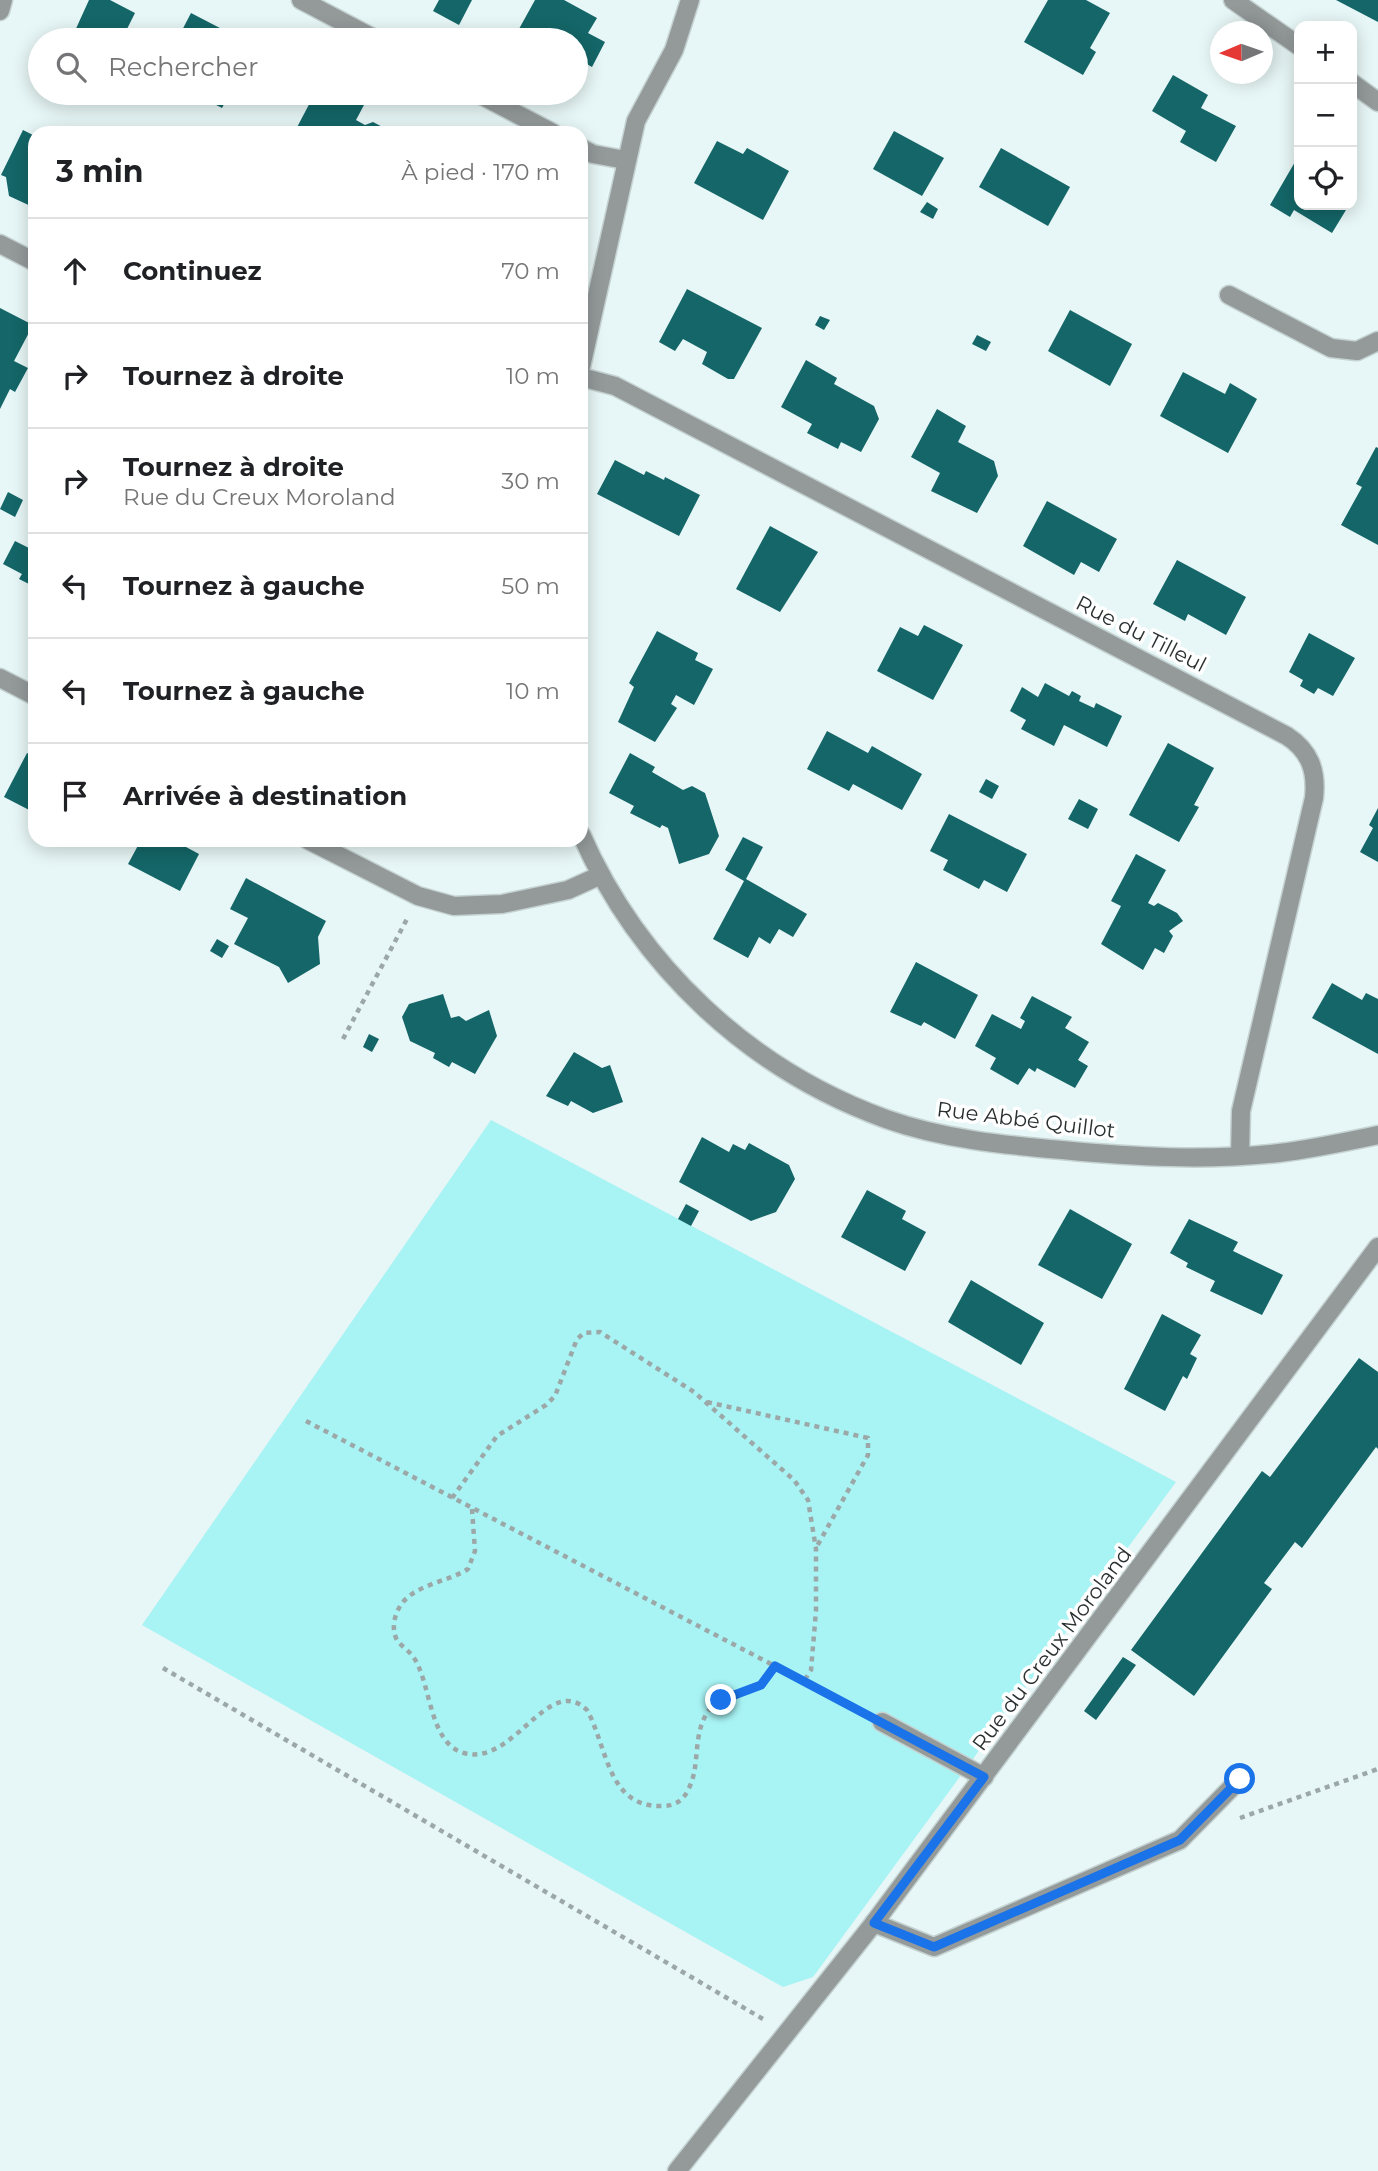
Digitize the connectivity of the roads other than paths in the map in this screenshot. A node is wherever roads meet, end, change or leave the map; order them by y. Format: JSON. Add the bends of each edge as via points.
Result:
{"nodes":[{"id":1,"x":3,"y":0,"type":"edge"},
{"id":2,"x":301,"y":0,"type":"edge"},
{"id":3,"x":690,"y":0,"type":"edge"},
{"id":4,"x":1233,"y":0,"type":"edge"},
{"id":5,"x":0,"y":10,"type":"edge"},
{"id":6,"x":354,"y":28,"type":"edge"},
{"id":7,"x":1294,"y":43,"type":"edge"},
{"id":8,"x":1353,"y":84,"type":"edge"},
{"id":9,"x":1378,"y":102,"type":"edge"},
{"id":10,"x":500,"y":105,"type":"edge"},
{"id":11,"x":540,"y":126,"type":"edge"},
{"id":12,"x":588,"y":152,"type":"edge"},
{"id":13,"x":625,"y":160,"type":"junction"},
{"id":14,"x":0,"y":244,"type":"edge"},
{"id":15,"x":28,"y":258,"type":"edge"},
{"id":16,"x":1229,"y":295,"type":"dead end"},
{"id":17,"x":588,"y":336,"type":"edge"},
{"id":18,"x":1378,"y":341,"type":"edge"},
{"id":19,"x":588,"y":379,"type":"edge"},
{"id":20,"x":0,"y":678,"type":"edge"},
{"id":21,"x":28,"y":692,"type":"edge"},
{"id":22,"x":322,"y":847,"type":"edge"},
{"id":23,"x":587,"y":847,"type":"edge"},
{"id":24,"x":601,"y":875,"type":"junction"},
{"id":25,"x":1378,"y":1135,"type":"edge"},
{"id":26,"x":1240,"y":1156,"type":"junction"},
{"id":27,"x":1378,"y":1247,"type":"edge"},
{"id":28,"x":882,"y":1722,"type":"road end"},
{"id":29,"x":984,"y":1777,"type":"junction"},
{"id":30,"x":1240,"y":1779,"type":"dead end"},
{"id":31,"x":874,"y":1923,"type":"junction"},
{"id":32,"x":677,"y":2171,"type":"edge"}],
"edges":[{"from":1,"to":5,"type":"street"},
{"from":2,"to":6,"type":"street"},
{"from":3,"to":13,"type":"street","via":[[674,50],[636,121]]},
{"from":4,"to":7,"type":"street"},
{"from":8,"to":9,"type":"street"},
{"from":10,"to":11,"type":"street"},
{"from":12,"to":13,"type":"street"},
{"from":13,"to":17,"type":"street"},
{"from":14,"to":15,"type":"street"},
{"from":16,"to":18,"type":"street","via":[[1331,348],[1357,351]]},
{"from":19,"to":26,"type":"street","name":"Rue du Tilleul","via":[[652,405],[1275,729],[1305,750],[1314,773],[1314,798],[1241,1111]]},
{"from":20,"to":21,"type":"street"},
{"from":22,"to":24,"type":"street","via":[[418,896],[454,906],[502,904],[568,890]]},
{"from":23,"to":24,"type":"street","name":"Rue Abbé Quillot"},
{"from":24,"to":26,"type":"street","name":"Rue Abbé Quillot","via":[[649,949],[704,1009],[764,1057],[858,1108],[916,1128],[1020,1146],[1148,1156]]},
{"from":25,"to":26,"type":"street","name":"Rue Abbé Quillot"},
{"from":27,"to":29,"type":"street","name":"Rue du Creux Moroland"},
{"from":28,"to":29,"type":"street"},
{"from":29,"to":31,"type":"street","name":"Rue du Creux Moroland"},
{"from":30,"to":31,"type":"street","via":[[1180,1840],[934,1947]]},
{"from":31,"to":32,"type":"street","name":"Rue du Creux Moroland"}]}
